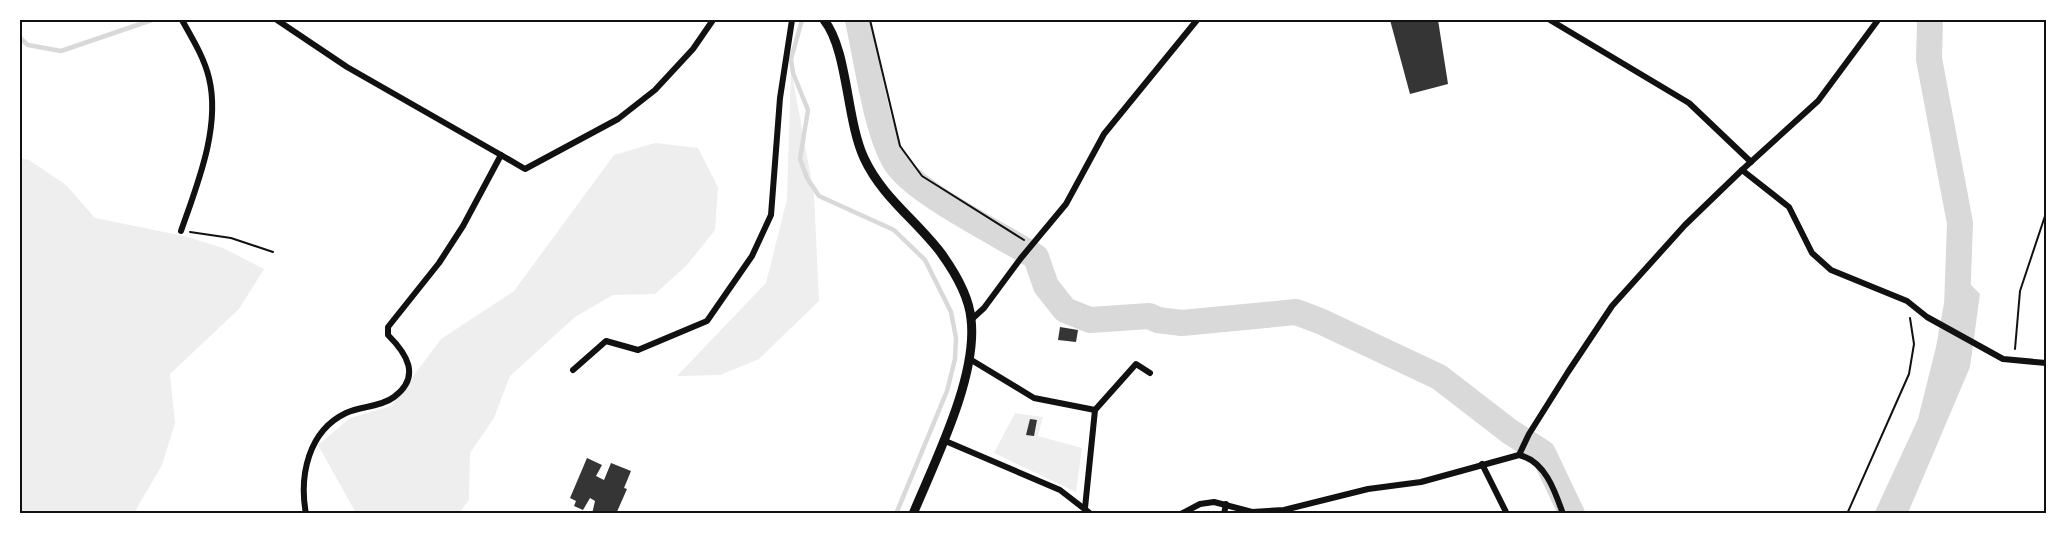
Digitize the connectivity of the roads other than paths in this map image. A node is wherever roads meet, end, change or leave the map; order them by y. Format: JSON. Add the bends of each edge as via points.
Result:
{"nodes":[{"id":1,"x":182,"y":20,"type":"edge"},
{"id":2,"x":277,"y":20,"type":"edge"},
{"id":3,"x":713,"y":20,"type":"edge"},
{"id":4,"x":792,"y":20,"type":"edge"},
{"id":5,"x":824,"y":20,"type":"edge"},
{"id":6,"x":1197,"y":20,"type":"edge"},
{"id":7,"x":1550,"y":20,"type":"edge"},
{"id":8,"x":1878,"y":20,"type":"edge"},
{"id":9,"x":501,"y":155,"type":"junction"},
{"id":10,"x":1751,"y":162,"type":"junction"},
{"id":11,"x":1742,"y":170,"type":"junction"},
{"id":12,"x":181,"y":231,"type":"road end"},
{"id":13,"x":972,"y":318,"type":"junction"},
{"id":14,"x":968,"y":358,"type":"junction"},
{"id":15,"x":2046,"y":363,"type":"edge"},
{"id":16,"x":573,"y":370,"type":"dead end"},
{"id":17,"x":1150,"y":373,"type":"dead end"},
{"id":18,"x":1095,"y":410,"type":"junction"},
{"id":19,"x":944,"y":440,"type":"junction"},
{"id":20,"x":1520,"y":455,"type":"junction"},
{"id":21,"x":1482,"y":464,"type":"junction"},
{"id":22,"x":1226,"y":504,"type":"junction"},
{"id":23,"x":1085,"y":508,"type":"junction"},
{"id":24,"x":306,"y":513,"type":"edge"},
{"id":25,"x":913,"y":513,"type":"edge"},
{"id":26,"x":1091,"y":513,"type":"edge"},
{"id":27,"x":1181,"y":513,"type":"edge"},
{"id":28,"x":1224,"y":513,"type":"edge"},
{"id":29,"x":1507,"y":513,"type":"edge"},
{"id":30,"x":1563,"y":513,"type":"edge"}],
"edges":[{"from":1,"to":12,"type":"street","via":[[209,78],[212,109],[208,145]]},
{"from":2,"to":9,"type":"street","via":[[346,67]]},
{"from":3,"to":9,"type":"street","via":[[693,49],[655,90],[618,119],[525,169]]},
{"from":4,"to":16,"type":"street","via":[[780,98],[771,215],[752,255],[707,321],[638,350],[606,341]]},
{"from":5,"to":13,"type":"main road","via":[[838,56],[850,118],[864,158],[882,189],[941,253],[960,285]]},
{"from":6,"to":13,"type":"street","via":[[1104,134],[1066,204]]},
{"from":7,"to":10,"type":"street","via":[[1689,103]]},
{"from":8,"to":10,"type":"street","via":[[1818,101]]},
{"from":9,"to":24,"type":"street","via":[[439,263],[388,327],[388,334],[408,359],[409,374],[404,386],[394,397],[334,421],[310,452],[303,484]]},
{"from":10,"to":11,"type":"street"},
{"from":11,"to":15,"type":"street","via":[[1789,207],[1812,253],[1831,270],[1907,301],[1927,317],[2003,359]]},
{"from":11,"to":20,"type":"street","via":[[1685,225],[1612,306],[1529,434]]},
{"from":13,"to":14,"type":"main road"},
{"from":14,"to":18,"type":"street","via":[[1034,398]]},
{"from":14,"to":19,"type":"main road","via":[[965,379]]},
{"from":17,"to":18,"type":"street","via":[[1136,364]]},
{"from":18,"to":23,"type":"street"},
{"from":19,"to":23,"type":"street","via":[[1060,490]]},
{"from":19,"to":25,"type":"main road"},
{"from":20,"to":21,"type":"street"},
{"from":20,"to":30,"type":"street","via":[[1529,457],[1550,479]]},
{"from":21,"to":22,"type":"street","via":[[1421,482],[1368,489],[1284,510],[1252,512]]},
{"from":21,"to":29,"type":"street"},
{"from":22,"to":27,"type":"street","via":[[1200,504]]},
{"from":22,"to":28,"type":"street"},
{"from":23,"to":26,"type":"street"}]}
